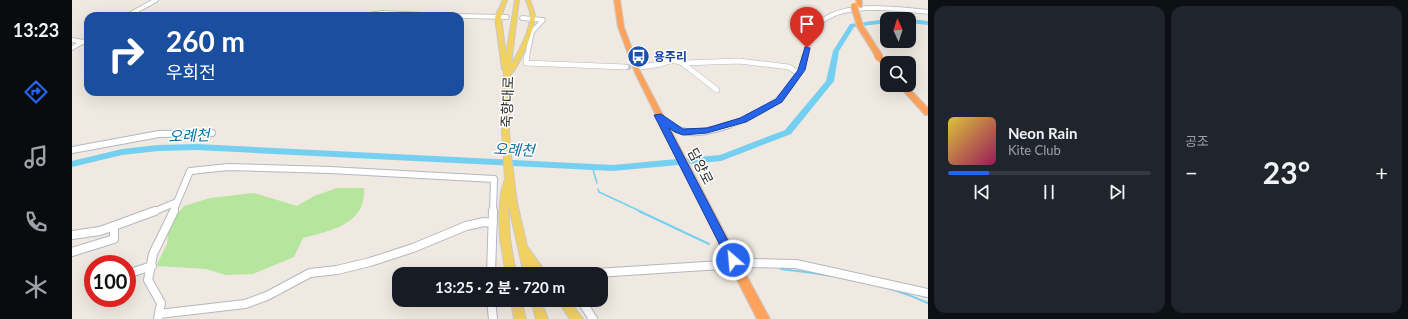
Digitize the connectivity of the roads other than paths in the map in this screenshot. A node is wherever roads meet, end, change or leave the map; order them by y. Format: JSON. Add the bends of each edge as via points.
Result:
{"nodes":[{"id":1,"x":156,"y":0,"type":"edge"},
{"id":2,"x":505,"y":0,"type":"edge"},
{"id":3,"x":517,"y":0,"type":"edge"},
{"id":4,"x":528,"y":0,"type":"edge"},
{"id":5,"x":617,"y":0,"type":"edge"},
{"id":6,"x":859,"y":0,"type":"edge"},
{"id":7,"x":856,"y":4,"type":"edge"},
{"id":8,"x":134,"y":12,"type":"edge"},
{"id":9,"x":928,"y":12,"type":"edge"},
{"id":10,"x":464,"y":16,"type":"edge"},
{"id":11,"x":498,"y":17,"type":"junction"},
{"id":12,"x":507,"y":17,"type":"dead end"},
{"id":13,"x":522,"y":18,"type":"dead end"},
{"id":14,"x":532,"y":19,"type":"junction"},
{"id":15,"x":72,"y":40,"type":"edge"},
{"id":16,"x":83,"y":42,"type":"joint"},
{"id":17,"x":72,"y":48,"type":"edge"},
{"id":18,"x":882,"y":56,"type":"edge"},
{"id":19,"x":680,"y":62,"type":"junction"},
{"id":20,"x":626,"y":66,"type":"tunnel mouth"},
{"id":21,"x":642,"y":67,"type":"tunnel mouth"},
{"id":22,"x":799,"y":74,"type":"junction"},
{"id":23,"x":506,"y":79,"type":"junction"},
{"id":24,"x":717,"y":90,"type":"dead end"},
{"id":25,"x":908,"y":92,"type":"edge"},
{"id":26,"x":916,"y":92,"type":"edge"},
{"id":27,"x":928,"y":105,"type":"edge"},
{"id":28,"x":928,"y":113,"type":"edge"},
{"id":29,"x":658,"y":115,"type":"junction"},
{"id":30,"x":212,"y":134,"type":"dead end"},
{"id":31,"x":72,"y":150,"type":"edge"},
{"id":32,"x":509,"y":180,"type":"junction"},
{"id":33,"x":177,"y":202,"type":"junction"},
{"id":34,"x":493,"y":223,"type":"junction"},
{"id":35,"x":114,"y":226,"type":"junction"},
{"id":36,"x":72,"y":235,"type":"edge"},
{"id":37,"x":521,"y":246,"type":"junction"},
{"id":38,"x":72,"y":252,"type":"edge"},
{"id":39,"x":152,"y":266,"type":"junction"},
{"id":40,"x":491,"y":267,"type":"edge"},
{"id":41,"x":510,"y":267,"type":"edge"},
{"id":42,"x":527,"y":267,"type":"edge"},
{"id":43,"x":537,"y":267,"type":"edge"},
{"id":44,"x":136,"y":271,"type":"edge"},
{"id":45,"x":608,"y":272,"type":"edge"},
{"id":46,"x":927,"y":293,"type":"edge"},
{"id":47,"x":492,"y":307,"type":"edge"},
{"id":48,"x":517,"y":307,"type":"edge"},
{"id":49,"x":538,"y":307,"type":"edge"},
{"id":50,"x":568,"y":307,"type":"edge"},
{"id":51,"x":586,"y":307,"type":"edge"},
{"id":52,"x":159,"y":317,"type":"edge"},
{"id":53,"x":493,"y":319,"type":"edge"},
{"id":54,"x":520,"y":319,"type":"edge"},
{"id":55,"x":542,"y":319,"type":"edge"},
{"id":56,"x":577,"y":319,"type":"edge"},
{"id":57,"x":594,"y":319,"type":"edge"},
{"id":58,"x":764,"y":319,"type":"edge"}],
"edges":[{"from":1,"to":8,"type":"street"},
{"from":2,"to":11,"type":"main road"},
{"from":3,"to":23,"type":"main road","name":"죽향대로"},
{"from":4,"to":14,"type":"main road"},
{"from":5,"to":29,"type":"highway","name":"담양로","via":[[619,18],[632,60]]},
{"from":6,"to":7,"type":"highway"},
{"from":7,"to":18,"type":"highway"},
{"from":9,"to":22,"type":"street","via":[[886,8],[849,10],[826,18],[810,36]]},
{"from":10,"to":11,"type":"street"},
{"from":11,"to":12,"type":"street"},
{"from":11,"to":23,"type":"main road"},
{"from":13,"to":14,"type":"street"},
{"from":14,"to":20,"type":"street","via":[[542,21],[532,32],[526,63]]},
{"from":14,"to":23,"type":"main road","via":[[519,55]]},
{"from":15,"to":16,"type":"street"},
{"from":16,"to":17,"type":"street"},
{"from":19,"to":21,"type":"street","via":[[672,60]]},
{"from":19,"to":22,"type":"street","via":[[739,61],[789,67]]},
{"from":19,"to":24,"type":"street"},
{"from":22,"to":29,"type":"street","via":[[779,100],[754,115],[726,126],[683,132]]},
{"from":23,"to":32,"type":"main road","name":"죽향대로"},
{"from":25,"to":28,"type":"highway"},
{"from":26,"to":27,"type":"highway"},
{"from":29,"to":58,"type":"highway","name":"담양로"},
{"from":30,"to":31,"type":"street","via":[[179,131],[138,136]]},
{"from":32,"to":37,"type":"main road","name":"죽향대로"},
{"from":32,"to":41,"type":"main road","via":[[503,208]]},
{"from":33,"to":34,"type":"street","via":[[190,171],[228,167],[480,178],[494,179]]},
{"from":33,"to":35,"type":"street"},
{"from":33,"to":39,"type":"street","via":[[155,248]]},
{"from":34,"to":40,"type":"street"},
{"from":34,"to":52,"type":"street","via":[[483,221],[468,224],[403,252],[336,270],[308,273],[253,302],[222,308],[190,309]]},
{"from":35,"to":36,"type":"street"},
{"from":35,"to":38,"type":"street","via":[[114,239]]},
{"from":37,"to":42,"type":"main road","name":"죽향대로"},
{"from":37,"to":43,"type":"main road"},
{"from":39,"to":44,"type":"street"},
{"from":39,"to":52,"type":"street","via":[[148,280],[162,303]]},
{"from":45,"to":46,"type":"street","via":[[752,263],[796,264]]},
{"from":47,"to":53,"type":"street"},
{"from":48,"to":54,"type":"main road"},
{"from":49,"to":55,"type":"main road"},
{"from":50,"to":56,"type":"main road"},
{"from":51,"to":57,"type":"street"}]}
